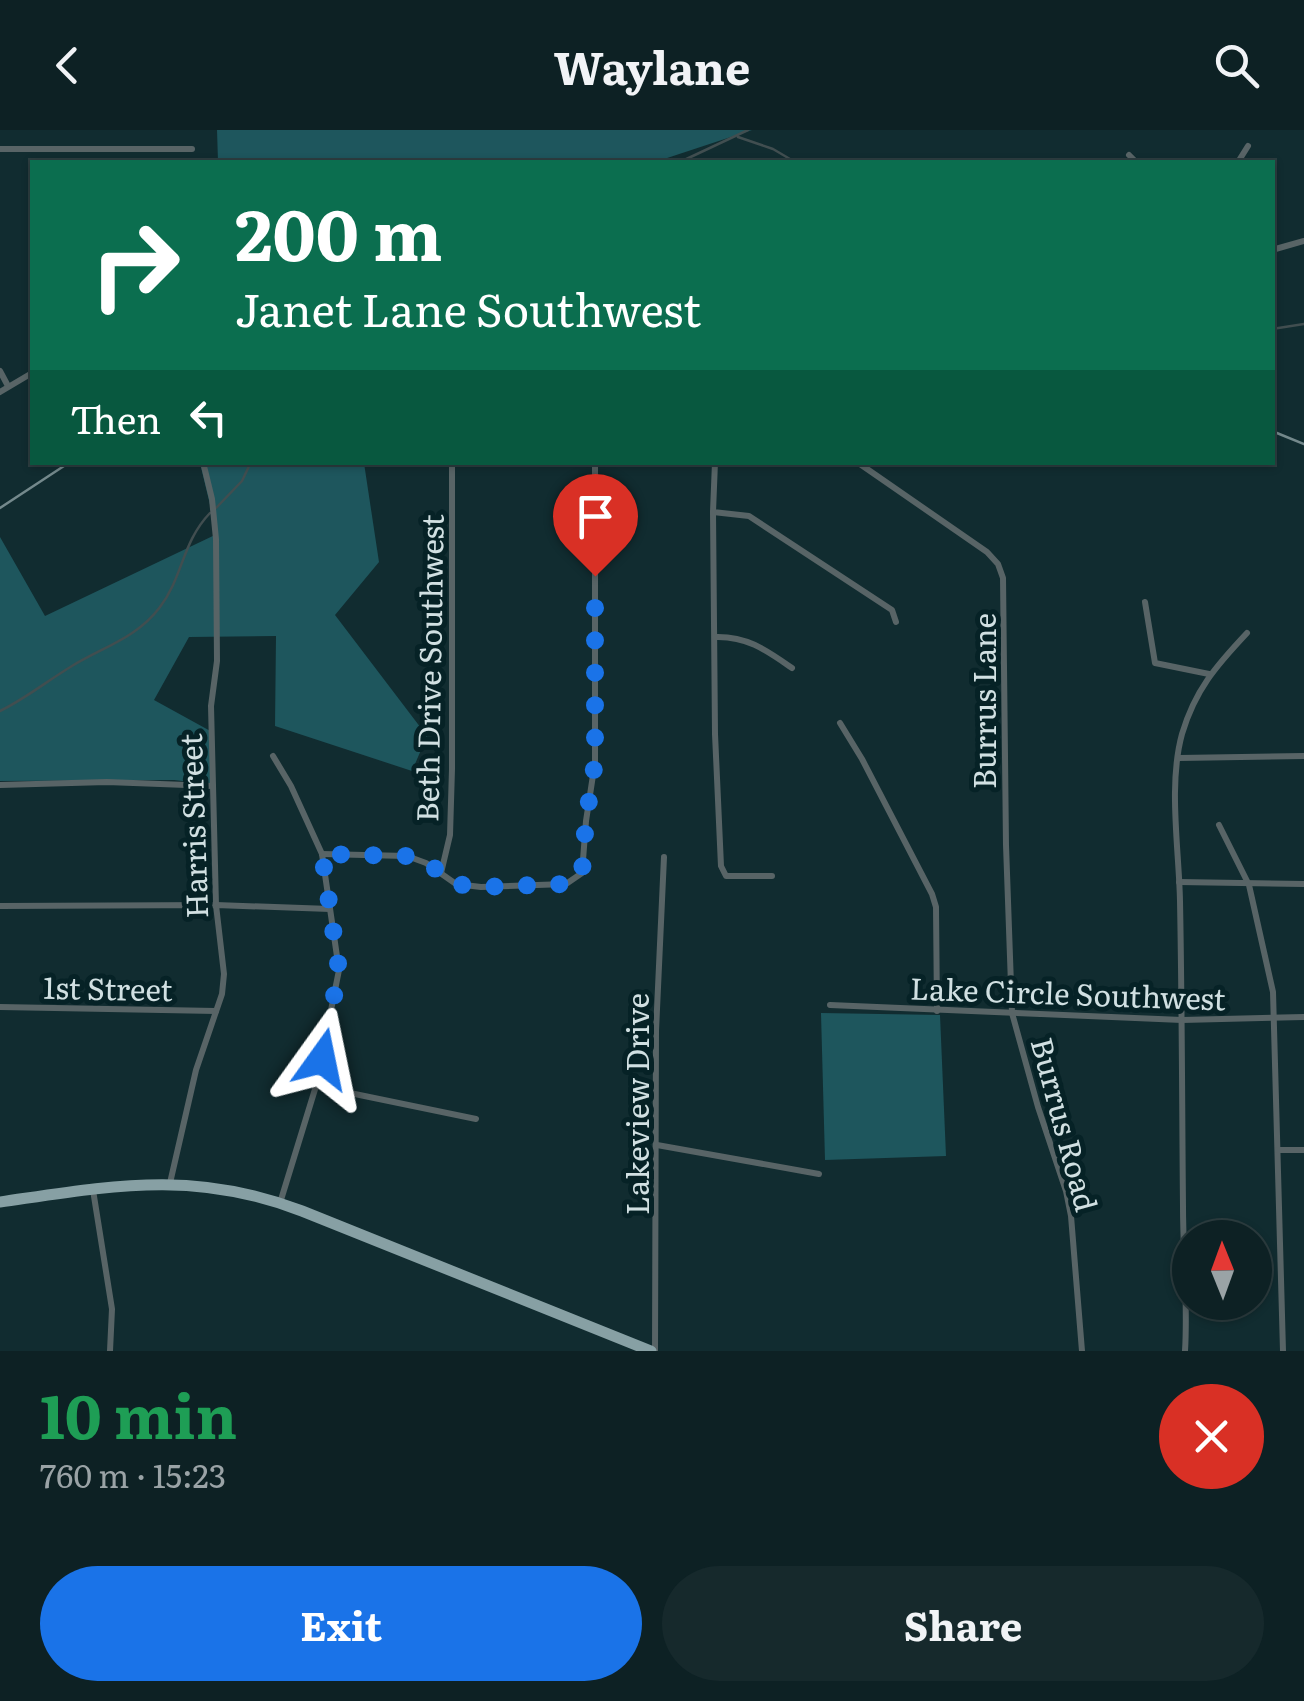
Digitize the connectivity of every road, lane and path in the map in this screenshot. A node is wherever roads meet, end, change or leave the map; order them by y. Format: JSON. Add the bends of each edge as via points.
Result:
{"nodes":[{"id":1,"x":1248,"y":146,"type":"dead end"},
{"id":2,"x":0,"y":149,"type":"edge"},
{"id":3,"x":192,"y":149,"type":"dead end"},
{"id":4,"x":1129,"y":155,"type":"dead end"},
{"id":5,"x":1134,"y":160,"type":"edge"},
{"id":6,"x":1239,"y":160,"type":"edge"},
{"id":7,"x":1304,"y":241,"type":"edge"},
{"id":8,"x":1275,"y":249,"type":"edge"},
{"id":9,"x":0,"y":371,"type":"edge"},
{"id":10,"x":30,"y":373,"type":"edge"},
{"id":11,"x":8,"y":386,"type":"junction"},
{"id":12,"x":0,"y":392,"type":"edge"},
{"id":13,"x":204,"y":465,"type":"edge"},
{"id":14,"x":452,"y":465,"type":"edge"},
{"id":15,"x":595,"y":465,"type":"edge"},
{"id":16,"x":716,"y":465,"type":"edge"},
{"id":17,"x":861,"y":465,"type":"edge"},
{"id":18,"x":713,"y":512,"type":"junction"},
{"id":19,"x":1145,"y":602,"type":"dead end"},
{"id":20,"x":896,"y":622,"type":"dead end"},
{"id":21,"x":1247,"y":634,"type":"dead end"},
{"id":22,"x":714,"y":637,"type":"junction"},
{"id":23,"x":792,"y":668,"type":"dead end"},
{"id":24,"x":1209,"y":674,"type":"junction"},
{"id":25,"x":840,"y":723,"type":"dead end"},
{"id":26,"x":273,"y":756,"type":"dead end"},
{"id":27,"x":1304,"y":756,"type":"edge"},
{"id":28,"x":1179,"y":758,"type":"junction"},
{"id":29,"x":0,"y":785,"type":"edge"},
{"id":30,"x":213,"y":786,"type":"junction"},
{"id":31,"x":1219,"y":825,"type":"dead end"},
{"id":32,"x":322,"y":854,"type":"junction"},
{"id":33,"x":664,"y":857,"type":"dead end"},
{"id":34,"x":440,"y":873,"type":"junction"},
{"id":35,"x":772,"y":876,"type":"dead end"},
{"id":36,"x":1179,"y":882,"type":"junction"},
{"id":37,"x":1304,"y":884,"type":"edge"},
{"id":38,"x":1248,"y":885,"type":"junction"},
{"id":39,"x":216,"y":905,"type":"junction"},
{"id":40,"x":0,"y":906,"type":"edge"},
{"id":41,"x":330,"y":909,"type":"junction"},
{"id":42,"x":830,"y":1005,"type":"dead end"},
{"id":43,"x":0,"y":1007,"type":"edge"},
{"id":44,"x":216,"y":1011,"type":"junction"},
{"id":45,"x":937,"y":1011,"type":"junction"},
{"id":46,"x":1012,"y":1013,"type":"junction"},
{"id":47,"x":1304,"y":1017,"type":"edge"},
{"id":48,"x":1182,"y":1020,"type":"junction"},
{"id":49,"x":1276,"y":1020,"type":"junction"},
{"id":50,"x":1016,"y":1028,"type":"joint"},
{"id":51,"x":316,"y":1086,"type":"junction"},
{"id":52,"x":476,"y":1119,"type":"dead end"},
{"id":53,"x":656,"y":1145,"type":"junction"},
{"id":54,"x":1278,"y":1150,"type":"junction"},
{"id":55,"x":1304,"y":1150,"type":"edge"},
{"id":56,"x":819,"y":1174,"type":"dead end"},
{"id":57,"x":170,"y":1183,"type":"junction"},
{"id":58,"x":93,"y":1189,"type":"junction"},
{"id":59,"x":0,"y":1202,"type":"edge"},
{"id":60,"x":280,"y":1203,"type":"junction"},
{"id":61,"x":110,"y":1351,"type":"edge"},
{"id":62,"x":653,"y":1351,"type":"edge"},
{"id":63,"x":1082,"y":1351,"type":"edge"},
{"id":64,"x":1185,"y":1351,"type":"edge"},
{"id":65,"x":1283,"y":1351,"type":"edge"}],
"edges":[{"from":1,"to":6,"type":"street"},
{"from":2,"to":3,"type":"street"},
{"from":4,"to":5,"type":"street"},
{"from":7,"to":8,"type":"street"},
{"from":9,"to":11,"type":"street"},
{"from":10,"to":11,"type":"street"},
{"from":11,"to":12,"type":"street"},
{"from":13,"to":30,"type":"street","name":"Harris Street","via":[[216,554]]},
{"from":14,"to":34,"type":"street","name":"Beth Drive Southwest","via":[[452,769],[450,835]]},
{"from":15,"to":34,"type":"street","via":[[595,762],[582,872],[566,884],[480,887],[456,884]]},
{"from":16,"to":18,"type":"street"},
{"from":17,"to":46,"type":"street","name":"Burrus Lane","via":[[988,552],[1003,578]]},
{"from":18,"to":20,"type":"street","via":[[736,512],[767,526],[892,610]]},
{"from":18,"to":22,"type":"street"},
{"from":19,"to":24,"type":"street","via":[[1155,663]]},
{"from":21,"to":24,"type":"street"},
{"from":22,"to":23,"type":"street","via":[[754,642]]},
{"from":22,"to":35,"type":"street","via":[[722,866],[726,876]]},
{"from":24,"to":28,"type":"street"},
{"from":25,"to":45,"type":"street","via":[[932,894]]},
{"from":26,"to":32,"type":"street"},
{"from":27,"to":28,"type":"street"},
{"from":28,"to":36,"type":"street"},
{"from":29,"to":30,"type":"street"},
{"from":30,"to":39,"type":"street","name":"Harris Street"},
{"from":31,"to":38,"type":"street"},
{"from":32,"to":34,"type":"street","via":[[408,856]]},
{"from":32,"to":41,"type":"street"},
{"from":33,"to":53,"type":"street","name":"Lakeview Drive"},
{"from":36,"to":38,"type":"street"},
{"from":36,"to":48,"type":"street"},
{"from":37,"to":38,"type":"street"},
{"from":38,"to":49,"type":"street"},
{"from":39,"to":40,"type":"street"},
{"from":39,"to":41,"type":"street"},
{"from":39,"to":44,"type":"street","name":"Harris Street","via":[[224,974]]},
{"from":41,"to":51,"type":"street","via":[[339,970]]},
{"from":42,"to":45,"type":"street","name":"Lake Circle Southwest"},
{"from":43,"to":44,"type":"street","name":"1st Street"},
{"from":44,"to":57,"type":"street","name":"Harris Street"},
{"from":45,"to":46,"type":"street","name":"Lake Circle Southwest"},
{"from":46,"to":48,"type":"street","name":"Lake Circle Southwest"},
{"from":46,"to":50,"type":"street","name":"Burrus Lane"},
{"from":47,"to":49,"type":"street","name":"Lake Circle Southwest"},
{"from":48,"to":49,"type":"street","name":"Lake Circle Southwest"},
{"from":48,"to":64,"type":"street"},
{"from":49,"to":54,"type":"street"},
{"from":50,"to":63,"type":"street","name":"Burrus Road","via":[[1069,1204]]},
{"from":51,"to":52,"type":"street"},
{"from":51,"to":60,"type":"street"},
{"from":53,"to":56,"type":"street"},
{"from":53,"to":62,"type":"street","name":"Lakeview Drive"},
{"from":54,"to":55,"type":"street"},
{"from":54,"to":65,"type":"street"},
{"from":57,"to":58,"type":"main road"},
{"from":57,"to":60,"type":"main road","via":[[221,1187]]},
{"from":58,"to":59,"type":"main road"},
{"from":58,"to":61,"type":"street","via":[[112,1308]]},
{"from":60,"to":62,"type":"main road"}]}
